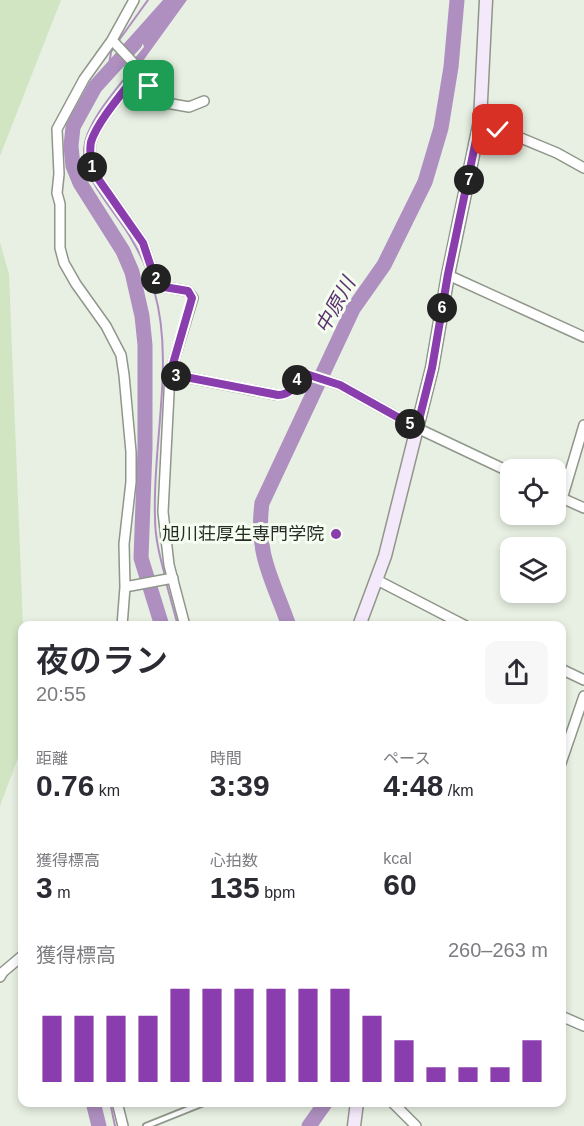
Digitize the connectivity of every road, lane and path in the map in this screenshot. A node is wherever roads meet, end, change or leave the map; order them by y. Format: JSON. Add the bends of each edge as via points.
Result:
{"nodes":[{"id":1,"x":134,"y":0,"type":"edge"},
{"id":2,"x":486,"y":0,"type":"edge"},
{"id":3,"x":113,"y":42,"type":"junction"},
{"id":4,"x":139,"y":68,"type":"junction"},
{"id":5,"x":204,"y":101,"type":"dead end"},
{"id":6,"x":480,"y":121,"type":"junction"},
{"id":7,"x":584,"y":168,"type":"edge"},
{"id":8,"x":448,"y":274,"type":"junction"},
{"id":9,"x":584,"y":337,"type":"edge"},
{"id":10,"x":170,"y":374,"type":"junction"},
{"id":11,"x":584,"y":425,"type":"edge"},
{"id":12,"x":417,"y":428,"type":"junction"},
{"id":13,"x":500,"y":467,"type":"edge"},
{"id":14,"x":566,"y":475,"type":"edge"},
{"id":15,"x":566,"y":500,"type":"edge"},
{"id":16,"x":584,"y":508,"type":"edge"},
{"id":17,"x":171,"y":578,"type":"junction"},
{"id":18,"x":377,"y":580,"type":"junction"},
{"id":19,"x":127,"y":587,"type":"junction"},
{"id":20,"x":123,"y":621,"type":"edge"},
{"id":21,"x":184,"y":621,"type":"edge"},
{"id":22,"x":361,"y":621,"type":"edge"},
{"id":23,"x":456,"y":621,"type":"edge"},
{"id":24,"x":566,"y":671,"type":"edge"},
{"id":25,"x":584,"y":680,"type":"edge"},
{"id":26,"x":584,"y":696,"type":"edge"},
{"id":27,"x":566,"y":748,"type":"edge"},
{"id":28,"x":18,"y":959,"type":"edge"},
{"id":29,"x":0,"y":977,"type":"edge"},
{"id":30,"x":566,"y":1018,"type":"edge"},
{"id":31,"x":584,"y":1026,"type":"edge"},
{"id":32,"x":118,"y":1107,"type":"edge"},
{"id":33,"x":194,"y":1107,"type":"edge"},
{"id":34,"x":356,"y":1107,"type":"edge"},
{"id":35,"x":397,"y":1107,"type":"edge"},
{"id":36,"x":123,"y":1126,"type":"edge"},
{"id":37,"x":146,"y":1126,"type":"edge"},
{"id":38,"x":354,"y":1126,"type":"edge"},
{"id":39,"x":416,"y":1126,"type":"edge"}],
"edges":[{"from":1,"to":3,"type":"street"},
{"from":2,"to":6,"type":"street"},
{"from":3,"to":4,"type":"street"},
{"from":3,"to":19,"type":"street","via":[[84,79],[57,129],[57,193],[64,263],[121,355],[131,452],[124,544]]},
{"from":4,"to":5,"type":"street","via":[[155,101],[189,107]]},
{"from":4,"to":10,"type":"street","via":[[96,130],[90,156],[92,170],[143,243],[155,279],[164,287],[188,291],[192,298]]},
{"from":6,"to":7,"type":"street"},
{"from":6,"to":8,"type":"street"},
{"from":8,"to":9,"type":"street"},
{"from":8,"to":12,"type":"street"},
{"from":10,"to":12,"type":"street","via":[[284,395],[293,388],[300,372],[340,385]]},
{"from":10,"to":17,"type":"street","via":[[163,512]]},
{"from":11,"to":14,"type":"street"},
{"from":12,"to":13,"type":"street"},
{"from":12,"to":18,"type":"street"},
{"from":15,"to":16,"type":"street"},
{"from":17,"to":19,"type":"street"},
{"from":17,"to":21,"type":"street"},
{"from":18,"to":22,"type":"street"},
{"from":18,"to":23,"type":"street"},
{"from":19,"to":20,"type":"street"},
{"from":24,"to":25,"type":"street"},
{"from":26,"to":27,"type":"street"},
{"from":28,"to":29,"type":"street"},
{"from":30,"to":31,"type":"street"},
{"from":32,"to":36,"type":"street"},
{"from":33,"to":37,"type":"lane"},
{"from":34,"to":38,"type":"street"},
{"from":35,"to":39,"type":"street"}]}
